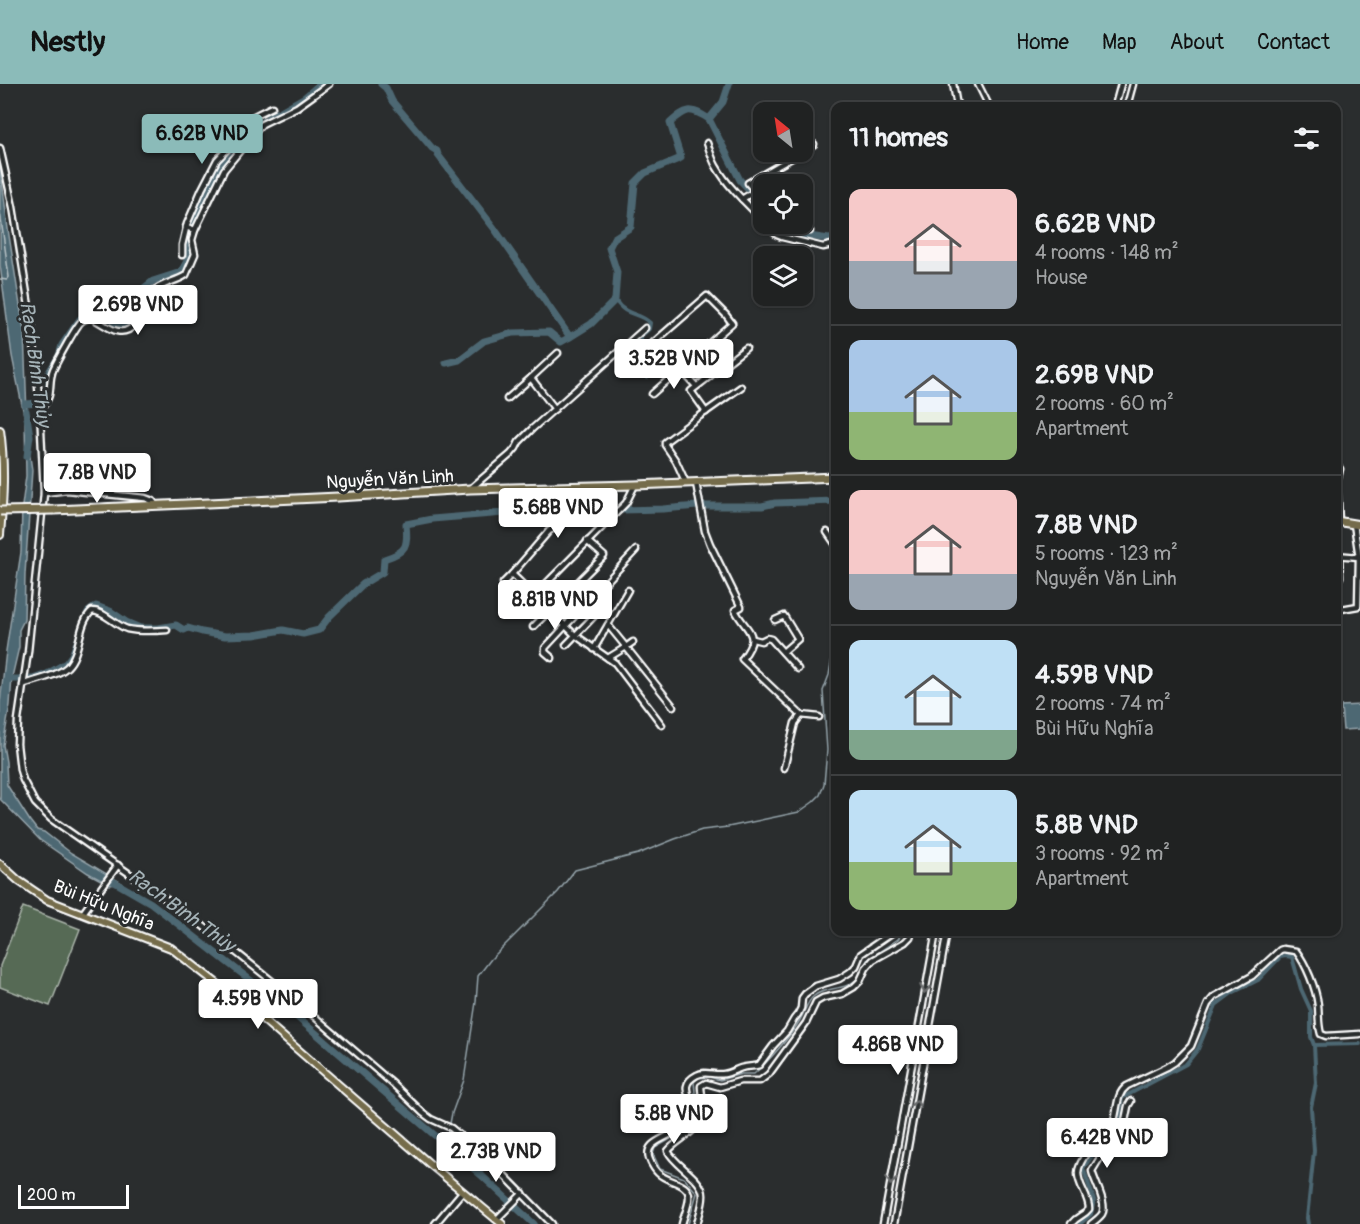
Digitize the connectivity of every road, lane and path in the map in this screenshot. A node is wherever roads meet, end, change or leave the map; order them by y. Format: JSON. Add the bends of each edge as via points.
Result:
{"nodes":[{"id":1,"x":329,"y":84,"type":"edge"},
{"id":2,"x":953,"y":84,"type":"edge"},
{"id":3,"x":978,"y":84,"type":"edge"},
{"id":4,"x":1121,"y":84,"type":"edge"},
{"id":5,"x":1133,"y":84,"type":"edge"},
{"id":6,"x":956,"y":102,"type":"edge"},
{"id":7,"x":987,"y":102,"type":"edge"},
{"id":8,"x":1116,"y":102,"type":"edge"},
{"id":9,"x":1128,"y":102,"type":"edge"},
{"id":10,"x":272,"y":107,"type":"dead end"},
{"id":11,"x":707,"y":143,"type":"dead end"},
{"id":12,"x":0,"y":148,"type":"edge"},
{"id":13,"x":783,"y":162,"type":"edge"},
{"id":14,"x":760,"y":174,"type":"edge"},
{"id":15,"x":753,"y":177,"type":"edge"},
{"id":16,"x":753,"y":190,"type":"edge"},
{"id":17,"x":753,"y":192,"type":"edge"},
{"id":18,"x":743,"y":198,"type":"junction"},
{"id":19,"x":753,"y":209,"type":"edge"},
{"id":20,"x":186,"y":227,"type":"junction"},
{"id":21,"x":194,"y":230,"type":"junction"},
{"id":22,"x":776,"y":234,"type":"edge"},
{"id":23,"x":831,"y":245,"type":"edge"},
{"id":24,"x":182,"y":255,"type":"dead end"},
{"id":25,"x":645,"y":328,"type":"dead end"},
{"id":26,"x":746,"y":348,"type":"dead end"},
{"id":27,"x":645,"y":350,"type":"dead end"},
{"id":28,"x":558,"y":353,"type":"dead end"},
{"id":29,"x":681,"y":370,"type":"junction"},
{"id":30,"x":531,"y":378,"type":"junction"},
{"id":31,"x":696,"y":386,"type":"junction"},
{"id":32,"x":741,"y":387,"type":"dead end"},
{"id":33,"x":652,"y":394,"type":"dead end"},
{"id":34,"x":507,"y":399,"type":"dead end"},
{"id":35,"x":39,"y":405,"type":"junction"},
{"id":36,"x":555,"y":409,"type":"junction"},
{"id":37,"x":706,"y":412,"type":"junction"},
{"id":38,"x":0,"y":430,"type":"edge"},
{"id":39,"x":831,"y":477,"type":"edge"},
{"id":40,"x":686,"y":483,"type":"junction"},
{"id":41,"x":696,"y":483,"type":"junction"},
{"id":42,"x":635,"y":485,"type":"junction"},
{"id":43,"x":596,"y":486,"type":"junction"},
{"id":44,"x":568,"y":487,"type":"junction"},
{"id":45,"x":470,"y":489,"type":"junction"},
{"id":46,"x":44,"y":493,"type":"junction"},
{"id":47,"x":2,"y":499,"type":"edge"},
{"id":48,"x":156,"y":505,"type":"junction"},
{"id":49,"x":0,"y":511,"type":"edge"},
{"id":50,"x":548,"y":511,"type":"dead end"},
{"id":51,"x":1341,"y":522,"type":"edge"},
{"id":52,"x":1,"y":524,"type":"edge"},
{"id":53,"x":1357,"y":525,"type":"edge"},
{"id":54,"x":827,"y":532,"type":"dead end"},
{"id":55,"x":0,"y":535,"type":"edge"},
{"id":56,"x":831,"y":538,"type":"edge"},
{"id":57,"x":587,"y":542,"type":"junction"},
{"id":58,"x":636,"y":550,"type":"dead end"},
{"id":59,"x":1341,"y":555,"type":"edge"},
{"id":60,"x":1359,"y":557,"type":"edge"},
{"id":61,"x":512,"y":574,"type":"junction"},
{"id":62,"x":503,"y":583,"type":"dead end"},
{"id":63,"x":524,"y":586,"type":"junction"},
{"id":64,"x":628,"y":590,"type":"dead end"},
{"id":65,"x":533,"y":596,"type":"junction"},
{"id":66,"x":506,"y":606,"type":"dead end"},
{"id":67,"x":1341,"y":609,"type":"edge"},
{"id":68,"x":599,"y":610,"type":"dead end"},
{"id":69,"x":550,"y":611,"type":"junction"},
{"id":70,"x":516,"y":614,"type":"dead end"},
{"id":71,"x":775,"y":620,"type":"dead end"},
{"id":72,"x":608,"y":625,"type":"junction"},
{"id":73,"x":565,"y":626,"type":"junction"},
{"id":74,"x":533,"y":627,"type":"dead end"},
{"id":75,"x":167,"y":630,"type":"dead end"},
{"id":76,"x":575,"y":635,"type":"junction"},
{"id":77,"x":753,"y":639,"type":"junction"},
{"id":78,"x":633,"y":642,"type":"dead end"},
{"id":79,"x":566,"y":645,"type":"dead end"},
{"id":80,"x":626,"y":647,"type":"junction"},
{"id":81,"x":594,"y":649,"type":"junction"},
{"id":82,"x":783,"y":652,"type":"junction"},
{"id":83,"x":552,"y":658,"type":"dead end"},
{"id":84,"x":608,"y":658,"type":"junction"},
{"id":85,"x":798,"y":669,"type":"dead end"},
{"id":86,"x":23,"y":684,"type":"junction"},
{"id":87,"x":673,"y":706,"type":"dead end"},
{"id":88,"x":801,"y":715,"type":"junction"},
{"id":89,"x":819,"y":717,"type":"dead end"},
{"id":90,"x":662,"y":725,"type":"dead end"},
{"id":91,"x":784,"y":768,"type":"dead end"},
{"id":92,"x":0,"y":864,"type":"edge"},
{"id":93,"x":118,"y":865,"type":"junction"},
{"id":94,"x":83,"y":913,"type":"junction"},
{"id":95,"x":887,"y":936,"type":"edge"},
{"id":96,"x":910,"y":936,"type":"edge"},
{"id":97,"x":935,"y":936,"type":"edge"},
{"id":98,"x":946,"y":936,"type":"edge"},
{"id":99,"x":1360,"y":1034,"type":"edge"},
{"id":100,"x":1131,"y":1101,"type":"dead end"},
{"id":101,"x":895,"y":1156,"type":"junction"},
{"id":102,"x":906,"y":1158,"type":"junction"},
{"id":103,"x":462,"y":1192,"type":"junction"},
{"id":104,"x":522,"y":1193,"type":"junction"},
{"id":105,"x":500,"y":1222,"type":"edge"},
{"id":106,"x":435,"y":1224,"type":"edge"},
{"id":107,"x":552,"y":1224,"type":"edge"},
{"id":108,"x":682,"y":1224,"type":"edge"},
{"id":109,"x":697,"y":1224,"type":"edge"},
{"id":110,"x":883,"y":1224,"type":"edge"},
{"id":111,"x":894,"y":1224,"type":"edge"},
{"id":112,"x":1071,"y":1224,"type":"edge"},
{"id":113,"x":1092,"y":1224,"type":"edge"}],
"edges":[{"from":1,"to":21,"type":"street","via":[[297,107],[262,124],[224,170]]},
{"from":2,"to":6,"type":"street"},
{"from":3,"to":7,"type":"street"},
{"from":4,"to":8,"type":"street"},
{"from":5,"to":9,"type":"street"},
{"from":10,"to":20,"type":"street","via":[[252,117],[243,133],[217,160]]},
{"from":11,"to":18,"type":"street","via":[[715,164]]},
{"from":12,"to":35,"type":"street","via":[[14,207],[33,332]]},
{"from":13,"to":14,"type":"street"},
{"from":15,"to":16,"type":"street","via":[[746,181]]},
{"from":17,"to":18,"type":"street"},
{"from":18,"to":19,"type":"street"},
{"from":20,"to":21,"type":"street"},
{"from":20,"to":24,"type":"street"},
{"from":21,"to":35,"type":"street","via":[[195,254],[186,275],[154,290],[134,325],[119,331],[91,318],[78,325],[54,367],[47,401]]},
{"from":22,"to":23,"type":"street","via":[[808,244]]},
{"from":25,"to":36,"type":"street"},
{"from":26,"to":31,"type":"street"},
{"from":27,"to":29,"type":"street","via":[[707,296],[732,323]]},
{"from":28,"to":30,"type":"street"},
{"from":29,"to":31,"type":"street"},
{"from":29,"to":33,"type":"street"},
{"from":30,"to":34,"type":"street"},
{"from":30,"to":36,"type":"street"},
{"from":31,"to":37,"type":"street","via":[[691,391]]},
{"from":32,"to":37,"type":"street"},
{"from":35,"to":46,"type":"street"},
{"from":36,"to":45,"type":"street"},
{"from":37,"to":40,"type":"street","via":[[665,443]]},
{"from":38,"to":47,"type":"main road"},
{"from":39,"to":41,"type":"highway","name":"Nguyễn Văn Linh"},
{"from":40,"to":41,"type":"highway","name":"Nguyễn Văn Linh"},
{"from":40,"to":42,"type":"highway","name":"Nguyễn Văn Linh"},
{"from":41,"to":77,"type":"street","via":[[705,531],[741,607],[735,610]]},
{"from":42,"to":43,"type":"highway","name":"Nguyễn Văn Linh"},
{"from":42,"to":57,"type":"street","via":[[626,503]]},
{"from":43,"to":44,"type":"highway","name":"Nguyễn Văn Linh"},
{"from":43,"to":61,"type":"street"},
{"from":44,"to":45,"type":"highway","name":"Nguyễn Văn Linh"},
{"from":44,"to":50,"type":"street"},
{"from":45,"to":48,"type":"highway","name":"Nguyễn Văn Linh"},
{"from":46,"to":48,"type":"street","via":[[67,490],[145,498]]},
{"from":46,"to":86,"type":"street"},
{"from":47,"to":52,"type":"main road"},
{"from":48,"to":49,"type":"highway","name":"Nguyễn Văn Linh","bridge":true},
{"from":51,"to":53,"type":"highway"},
{"from":52,"to":55,"type":"main road"},
{"from":53,"to":60,"type":"street"},
{"from":54,"to":56,"type":"street"},
{"from":57,"to":65,"type":"street"},
{"from":57,"to":69,"type":"street","via":[[604,556]]},
{"from":58,"to":73,"type":"street"},
{"from":59,"to":60,"type":"street"},
{"from":60,"to":67,"type":"street","via":[[1358,606]]},
{"from":61,"to":62,"type":"street"},
{"from":61,"to":63,"type":"street"},
{"from":63,"to":65,"type":"street"},
{"from":63,"to":66,"type":"street"},
{"from":64,"to":72,"type":"street"},
{"from":65,"to":69,"type":"street"},
{"from":65,"to":70,"type":"street"},
{"from":68,"to":76,"type":"street"},
{"from":69,"to":73,"type":"street"},
{"from":69,"to":74,"type":"street"},
{"from":71,"to":82,"type":"street","via":[[784,616],[798,639]]},
{"from":72,"to":80,"type":"street"},
{"from":72,"to":81,"type":"street"},
{"from":73,"to":76,"type":"street"},
{"from":73,"to":83,"type":"street","via":[[544,650]]},
{"from":75,"to":86,"type":"street","via":[[130,629],[92,611],[68,666]]},
{"from":76,"to":79,"type":"street"},
{"from":76,"to":81,"type":"street"},
{"from":77,"to":82,"type":"street","via":[[771,639]]},
{"from":77,"to":88,"type":"street","via":[[743,662]]},
{"from":78,"to":80,"type":"street"},
{"from":80,"to":84,"type":"street"},
{"from":80,"to":87,"type":"street"},
{"from":81,"to":84,"type":"street"},
{"from":82,"to":85,"type":"street"},
{"from":84,"to":90,"type":"street"},
{"from":86,"to":93,"type":"street","via":[[17,744],[23,780],[35,802],[51,819]]},
{"from":88,"to":89,"type":"street"},
{"from":88,"to":91,"type":"street","via":[[795,723]]},
{"from":92,"to":94,"type":"main road","name":"Bùi Hữu Nghĩa","via":[[48,900]]},
{"from":93,"to":94,"type":"street"},
{"from":93,"to":104,"type":"street","via":[[194,918],[302,1005],[423,1113],[481,1153]]},
{"from":94,"to":103,"type":"main road","name":"Bùi Hữu Nghĩa","via":[[171,948],[259,1016]]},
{"from":95,"to":108,"type":"street","via":[[861,954],[850,972],[807,992],[787,1031],[759,1065],[721,1075],[702,1073],[688,1082],[692,1114],[672,1133],[653,1143],[648,1152],[659,1174],[689,1192]]},
{"from":96,"to":109,"type":"street","via":[[873,960],[854,987],[816,1002],[806,1023],[764,1080],[701,1086],[702,1118],[668,1151],[703,1190]]},
{"from":97,"to":101,"type":"street","one_way":true},
{"from":102,"to":98,"type":"street","one_way":true},
{"from":99,"to":112,"type":"street","via":[[1321,1034],[1317,997],[1306,966],[1296,951],[1277,952],[1252,976],[1210,1000],[1193,1043],[1175,1062],[1122,1090],[1113,1121],[1079,1166],[1078,1178],[1089,1209]]},
{"from":100,"to":113,"type":"street","via":[[1125,1121],[1092,1171],[1104,1210]]},
{"from":101,"to":102,"type":"street"},
{"from":101,"to":110,"type":"street","one_way":true},
{"from":102,"to":111,"type":"street"},
{"from":103,"to":105,"type":"main road","name":"Bùi Hữu Nghĩa"},
{"from":103,"to":106,"type":"street"},
{"from":104,"to":105,"type":"street"},
{"from":104,"to":107,"type":"street"}]}
